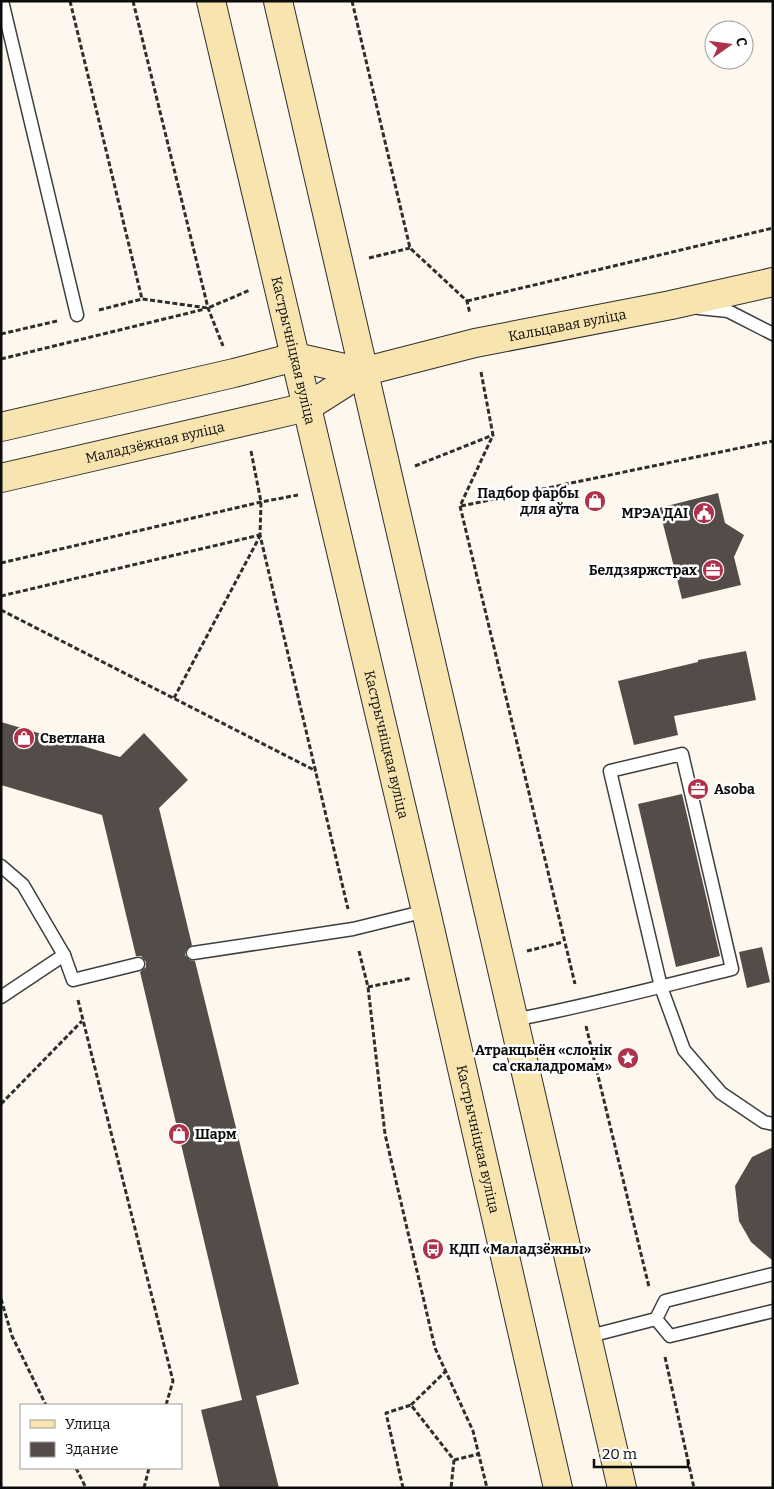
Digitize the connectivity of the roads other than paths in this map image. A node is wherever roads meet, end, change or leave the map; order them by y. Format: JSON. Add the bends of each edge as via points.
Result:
{"nodes":[{"id":1,"x":2,"y":1,"type":"edge"},
{"id":2,"x":211,"y":1,"type":"edge"},
{"id":3,"x":278,"y":1,"type":"edge"},
{"id":4,"x":773,"y":282,"type":"edge"},
{"id":5,"x":671,"y":305,"type":"junction"},
{"id":6,"x":77,"y":315,"type":"road end"},
{"id":7,"x":773,"y":334,"type":"edge"},
{"id":8,"x":295,"y":357,"type":"junction"},
{"id":9,"x":362,"y":372,"type":"junction"},
{"id":10,"x":307,"y":408,"type":"junction"},
{"id":11,"x":1,"y":427,"type":"edge"},
{"id":12,"x":1,"y":478,"type":"edge"},
{"id":13,"x":1,"y":866,"type":"edge"},
{"id":14,"x":426,"y":911,"type":"junction"},
{"id":15,"x":193,"y":952,"type":"dead end"},
{"id":16,"x":64,"y":955,"type":"junction"},
{"id":17,"x":138,"y":964,"type":"dead end"},
{"id":18,"x":660,"y":987,"type":"junction"},
{"id":19,"x":1,"y":997,"type":"edge"},
{"id":20,"x":513,"y":1020,"type":"junction"},
{"id":21,"x":773,"y":1124,"type":"edge"},
{"id":22,"x":773,"y":1274,"type":"edge"},
{"id":23,"x":773,"y":1311,"type":"edge"},
{"id":24,"x":656,"y":1319,"type":"junction"},
{"id":25,"x":586,"y":1337,"type":"junction"},
{"id":26,"x":558,"y":1488,"type":"edge"},
{"id":27,"x":622,"y":1488,"type":"edge"}],
"edges":[{"from":1,"to":6,"type":"lane"},
{"from":2,"to":8,"type":"main road","name":"Кастрычніцкая вуліца"},
{"from":3,"to":9,"type":"main road"},
{"from":4,"to":5,"type":"main road","name":"Кальцавая вуліца"},
{"from":5,"to":7,"type":"lane","via":[[728,311]]},
{"from":5,"to":9,"type":"main road","name":"Кальцавая вуліца","via":[[475,343]]},
{"from":8,"to":9,"type":"main road"},
{"from":8,"to":10,"type":"main road","name":"Кастрычніцкая вуліца"},
{"from":8,"to":11,"type":"main road"},
{"from":9,"to":10,"type":"main road"},
{"from":9,"to":20,"type":"main road"},
{"from":10,"to":12,"type":"main road","name":"Маладзёжная вуліца"},
{"from":10,"to":14,"type":"main road","name":"Кастрычніцкая вуліца"},
{"from":13,"to":16,"type":"lane","via":[[23,885]]},
{"from":14,"to":15,"type":"lane","via":[[353,929]]},
{"from":14,"to":26,"type":"main road","name":"Кастрычніцкая вуліца"},
{"from":16,"to":17,"type":"lane","via":[[73,980]]},
{"from":16,"to":19,"type":"lane"},
{"from":18,"to":18,"type":"lane","via":[[732,969],[682,754],[610,771]]},
{"from":18,"to":20,"type":"lane"},
{"from":18,"to":21,"type":"lane","via":[[684,1050],[722,1093],[764,1122]]},
{"from":20,"to":25,"type":"main road"},
{"from":22,"to":24,"type":"lane","via":[[665,1301]]},
{"from":23,"to":24,"type":"lane","via":[[670,1336]]},
{"from":24,"to":25,"type":"lane"},
{"from":25,"to":27,"type":"main road"}]}
